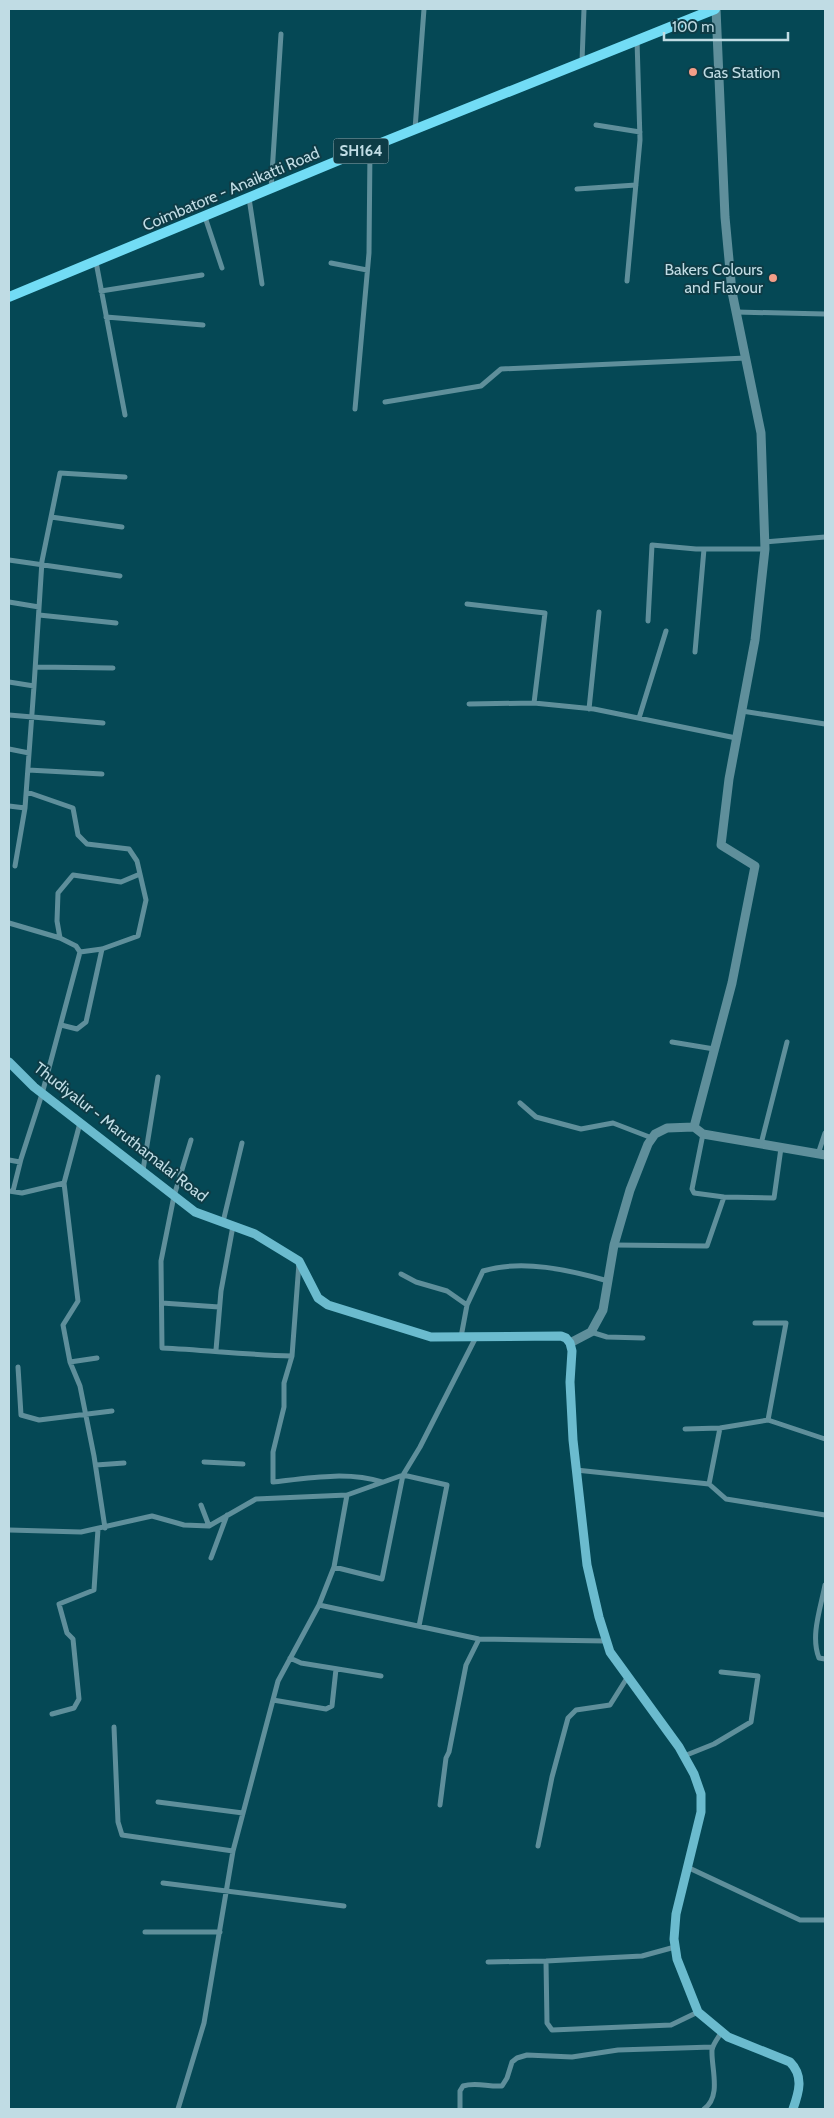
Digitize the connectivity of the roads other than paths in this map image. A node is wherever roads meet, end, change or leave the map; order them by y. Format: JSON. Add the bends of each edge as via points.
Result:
{"nodes":[{"id":1,"x":424,"y":9,"type":"edge"},
{"id":2,"x":584,"y":9,"type":"edge"},
{"id":3,"x":716,"y":9,"type":"edge"},
{"id":4,"x":281,"y":34,"type":"dead end"},
{"id":5,"x":637,"y":40,"type":"junction"},
{"id":6,"x":582,"y":61,"type":"junction"},
{"id":7,"x":596,"y":125,"type":"dead end"},
{"id":8,"x":415,"y":130,"type":"junction"},
{"id":9,"x":640,"y":132,"type":"junction"},
{"id":10,"x":370,"y":148,"type":"junction"},
{"id":11,"x":636,"y":186,"type":"junction"},
{"id":12,"x":270,"y":189,"type":"junction"},
{"id":13,"x":577,"y":189,"type":"dead end"},
{"id":14,"x":249,"y":198,"type":"junction"},
{"id":15,"x":204,"y":217,"type":"junction"},
{"id":16,"x":96,"y":262,"type":"junction"},
{"id":17,"x":331,"y":263,"type":"dead end"},
{"id":18,"x":222,"y":268,"type":"dead end"},
{"id":19,"x":368,"y":270,"type":"junction"},
{"id":20,"x":202,"y":274,"type":"dead end"},
{"id":21,"x":627,"y":282,"type":"dead end"},
{"id":22,"x":262,"y":284,"type":"dead end"},
{"id":23,"x":101,"y":291,"type":"junction"},
{"id":24,"x":9,"y":297,"type":"edge"},
{"id":25,"x":736,"y":312,"type":"junction"},
{"id":26,"x":825,"y":314,"type":"edge"},
{"id":27,"x":106,"y":318,"type":"junction"},
{"id":28,"x":203,"y":325,"type":"dead end"},
{"id":29,"x":746,"y":358,"type":"junction"},
{"id":30,"x":385,"y":402,"type":"dead end"},
{"id":31,"x":355,"y":409,"type":"dead end"},
{"id":32,"x":125,"y":415,"type":"dead end"},
{"id":33,"x":125,"y":477,"type":"dead end"},
{"id":34,"x":51,"y":517,"type":"junction"},
{"id":35,"x":122,"y":527,"type":"dead end"},
{"id":36,"x":825,"y":537,"type":"edge"},
{"id":37,"x":764,"y":546,"type":"junction"},
{"id":38,"x":704,"y":549,"type":"junction"},
{"id":39,"x":9,"y":560,"type":"edge"},
{"id":40,"x":42,"y":564,"type":"junction"},
{"id":41,"x":120,"y":576,"type":"dead end"},
{"id":42,"x":9,"y":602,"type":"edge"},
{"id":43,"x":467,"y":604,"type":"dead end"},
{"id":44,"x":39,"y":607,"type":"junction"},
{"id":45,"x":599,"y":612,"type":"dead end"},
{"id":46,"x":39,"y":615,"type":"junction"},
{"id":47,"x":648,"y":621,"type":"dead end"},
{"id":48,"x":116,"y":623,"type":"dead end"},
{"id":49,"x":666,"y":631,"type":"dead end"},
{"id":50,"x":695,"y":652,"type":"dead end"},
{"id":51,"x":36,"y":667,"type":"junction"},
{"id":52,"x":113,"y":668,"type":"dead end"},
{"id":53,"x":9,"y":682,"type":"edge"},
{"id":54,"x":34,"y":686,"type":"junction"},
{"id":55,"x":534,"y":703,"type":"junction"},
{"id":56,"x":469,"y":704,"type":"dead end"},
{"id":57,"x":589,"y":709,"type":"junction"},
{"id":58,"x":742,"y":711,"type":"junction"},
{"id":59,"x":9,"y":716,"type":"edge"},
{"id":60,"x":32,"y":718,"type":"junction"},
{"id":61,"x":639,"y":718,"type":"junction"},
{"id":62,"x":103,"y":723,"type":"dead end"},
{"id":63,"x":825,"y":724,"type":"edge"},
{"id":64,"x":736,"y":738,"type":"junction"},
{"id":65,"x":9,"y":749,"type":"edge"},
{"id":66,"x":30,"y":753,"type":"junction"},
{"id":67,"x":28,"y":770,"type":"junction"},
{"id":68,"x":102,"y":774,"type":"dead end"},
{"id":69,"x":27,"y":792,"type":"junction"},
{"id":70,"x":9,"y":806,"type":"edge"},
{"id":71,"x":25,"y":808,"type":"junction"},
{"id":72,"x":15,"y":866,"type":"dead end"},
{"id":73,"x":140,"y":874,"type":"junction"},
{"id":74,"x":9,"y":923,"type":"edge"},
{"id":75,"x":60,"y":938,"type":"junction"},
{"id":76,"x":102,"y":949,"type":"junction"},
{"id":77,"x":80,"y":952,"type":"junction"},
{"id":78,"x":61,"y":1025,"type":"junction"},
{"id":79,"x":672,"y":1042,"type":"dead end"},
{"id":80,"x":787,"y":1042,"type":"dead end"},
{"id":81,"x":714,"y":1049,"type":"junction"},
{"id":82,"x":9,"y":1062,"type":"edge"},
{"id":83,"x":158,"y":1078,"type":"dead end"},
{"id":84,"x":42,"y":1094,"type":"junction"},
{"id":85,"x":520,"y":1103,"type":"dead end"},
{"id":86,"x":80,"y":1123,"type":"junction"},
{"id":87,"x":694,"y":1127,"type":"junction"},
{"id":88,"x":825,"y":1133,"type":"edge"},
{"id":89,"x":703,"y":1134,"type":"junction"},
{"id":90,"x":652,"y":1138,"type":"junction"},
{"id":91,"x":191,"y":1140,"type":"dead end"},
{"id":92,"x":242,"y":1143,"type":"dead end"},
{"id":93,"x":761,"y":1144,"type":"junction"},
{"id":94,"x":781,"y":1148,"type":"junction"},
{"id":95,"x":822,"y":1155,"type":"edge"},
{"id":96,"x":9,"y":1160,"type":"edge"},
{"id":97,"x":20,"y":1162,"type":"junction"},
{"id":98,"x":143,"y":1170,"type":"junction"},
{"id":99,"x":64,"y":1182,"type":"junction"},
{"id":100,"x":11,"y":1191,"type":"edge"},
{"id":101,"x":174,"y":1196,"type":"junction"},
{"id":102,"x":724,"y":1197,"type":"junction"},
{"id":103,"x":223,"y":1222,"type":"junction"},
{"id":104,"x":233,"y":1226,"type":"junction"},
{"id":105,"x":614,"y":1245,"type":"junction"},
{"id":106,"x":299,"y":1261,"type":"junction"},
{"id":107,"x":401,"y":1274,"type":"dead end"},
{"id":108,"x":608,"y":1281,"type":"junction"},
{"id":109,"x":162,"y":1303,"type":"junction"},
{"id":110,"x":467,"y":1305,"type":"junction"},
{"id":111,"x":219,"y":1307,"type":"junction"},
{"id":112,"x":755,"y":1323,"type":"dead end"},
{"id":113,"x":591,"y":1332,"type":"junction"},
{"id":114,"x":461,"y":1337,"type":"junction"},
{"id":115,"x":476,"y":1337,"type":"junction"},
{"id":116,"x":643,"y":1338,"type":"dead end"},
{"id":117,"x":570,"y":1343,"type":"junction"},
{"id":118,"x":216,"y":1350,"type":"junction"},
{"id":119,"x":292,"y":1356,"type":"junction"},
{"id":120,"x":97,"y":1358,"type":"dead end"},
{"id":121,"x":70,"y":1362,"type":"junction"},
{"id":122,"x":18,"y":1367,"type":"dead end"},
{"id":123,"x":112,"y":1411,"type":"dead end"},
{"id":124,"x":86,"y":1414,"type":"junction"},
{"id":125,"x":768,"y":1420,"type":"junction"},
{"id":126,"x":720,"y":1428,"type":"junction"},
{"id":127,"x":685,"y":1430,"type":"dead end"},
{"id":128,"x":825,"y":1439,"type":"edge"},
{"id":129,"x":204,"y":1462,"type":"dead end"},
{"id":130,"x":124,"y":1463,"type":"dead end"},
{"id":131,"x":243,"y":1464,"type":"dead end"},
{"id":132,"x":96,"y":1465,"type":"junction"},
{"id":133,"x":576,"y":1470,"type":"junction"},
{"id":134,"x":403,"y":1475,"type":"junction"},
{"id":135,"x":382,"y":1482,"type":"junction"},
{"id":136,"x":709,"y":1484,"type":"junction"},
{"id":137,"x":347,"y":1494,"type":"junction"},
{"id":138,"x":201,"y":1505,"type":"dead end"},
{"id":139,"x":227,"y":1515,"type":"junction"},
{"id":140,"x":825,"y":1515,"type":"edge"},
{"id":141,"x":209,"y":1526,"type":"junction"},
{"id":142,"x":105,"y":1528,"type":"junction"},
{"id":143,"x":98,"y":1529,"type":"junction"},
{"id":144,"x":9,"y":1530,"type":"edge"},
{"id":145,"x":211,"y":1558,"type":"dead end"},
{"id":146,"x":334,"y":1567,"type":"junction"},
{"id":147,"x":825,"y":1585,"type":"edge"},
{"id":148,"x":319,"y":1605,"type":"junction"},
{"id":149,"x":419,"y":1626,"type":"junction"},
{"id":150,"x":479,"y":1639,"type":"junction"},
{"id":151,"x":607,"y":1641,"type":"junction"},
{"id":152,"x":290,"y":1658,"type":"junction"},
{"id":153,"x":825,"y":1659,"type":"edge"},
{"id":154,"x":336,"y":1669,"type":"junction"},
{"id":155,"x":721,"y":1672,"type":"dead end"},
{"id":156,"x":381,"y":1676,"type":"dead end"},
{"id":157,"x":627,"y":1678,"type":"junction"},
{"id":158,"x":273,"y":1700,"type":"junction"},
{"id":159,"x":52,"y":1714,"type":"dead end"},
{"id":160,"x":114,"y":1727,"type":"dead end"},
{"id":161,"x":684,"y":1756,"type":"junction"},
{"id":162,"x":158,"y":1802,"type":"dead end"},
{"id":163,"x":440,"y":1805,"type":"dead end"},
{"id":164,"x":243,"y":1813,"type":"junction"},
{"id":165,"x":538,"y":1846,"type":"dead end"},
{"id":166,"x":233,"y":1851,"type":"junction"},
{"id":167,"x":687,"y":1867,"type":"junction"},
{"id":168,"x":163,"y":1883,"type":"dead end"},
{"id":169,"x":227,"y":1890,"type":"junction"},
{"id":170,"x":344,"y":1906,"type":"dead end"},
{"id":171,"x":825,"y":1920,"type":"edge"},
{"id":172,"x":146,"y":1932,"type":"dead end"},
{"id":173,"x":220,"y":1932,"type":"junction"},
{"id":174,"x":675,"y":1947,"type":"junction"},
{"id":175,"x":546,"y":1961,"type":"junction"},
{"id":176,"x":488,"y":1962,"type":"dead end"},
{"id":177,"x":698,"y":2012,"type":"junction"},
{"id":178,"x":722,"y":2033,"type":"junction"},
{"id":179,"x":712,"y":2047,"type":"junction"},
{"id":180,"x":178,"y":2109,"type":"edge"},
{"id":181,"x":460,"y":2109,"type":"edge"},
{"id":182,"x":704,"y":2109,"type":"edge"},
{"id":183,"x":793,"y":2109,"type":"edge"}],
"edges":[{"from":1,"to":8,"type":"street"},
{"from":2,"to":6,"type":"street"},
{"from":3,"to":5,"type":"main road","name":"Coimbatore - Anaikatti Road","number":"SH164"},
{"from":3,"to":25,"type":"street","via":[[726,216]]},
{"from":4,"to":12,"type":"street"},
{"from":5,"to":6,"type":"main road","name":"Coimbatore - Anaikatti Road","number":"SH164"},
{"from":5,"to":9,"type":"street"},
{"from":6,"to":8,"type":"main road","name":"Coimbatore - Anaikatti Road","number":"SH164"},
{"from":7,"to":9,"type":"street"},
{"from":8,"to":10,"type":"main road","name":"Coimbatore - Anaikatti Road","number":"SH164"},
{"from":9,"to":11,"type":"street"},
{"from":10,"to":12,"type":"main road","name":"Coimbatore - Anaikatti Road","number":"SH164"},
{"from":10,"to":19,"type":"street"},
{"from":11,"to":13,"type":"street"},
{"from":11,"to":21,"type":"street"},
{"from":12,"to":14,"type":"main road","name":"Coimbatore - Anaikatti Road","number":"SH164"},
{"from":14,"to":15,"type":"main road","name":"Coimbatore - Anaikatti Road","number":"SH164"},
{"from":14,"to":22,"type":"street"},
{"from":15,"to":16,"type":"main road","name":"Coimbatore - Anaikatti Road","number":"SH164"},
{"from":15,"to":18,"type":"street"},
{"from":16,"to":23,"type":"street"},
{"from":16,"to":24,"type":"main road","name":"Coimbatore - Anaikatti Road","number":"SH164"},
{"from":17,"to":19,"type":"street"},
{"from":19,"to":31,"type":"street"},
{"from":20,"to":23,"type":"street"},
{"from":23,"to":27,"type":"street"},
{"from":25,"to":26,"type":"street"},
{"from":25,"to":29,"type":"street"},
{"from":27,"to":28,"type":"street"},
{"from":27,"to":32,"type":"street"},
{"from":29,"to":30,"type":"street","via":[[500,369],[481,386]]},
{"from":29,"to":37,"type":"street","via":[[761,432]]},
{"from":33,"to":34,"type":"street","via":[[60,474]]},
{"from":34,"to":35,"type":"street"},
{"from":34,"to":40,"type":"street"},
{"from":36,"to":37,"type":"street"},
{"from":37,"to":38,"type":"street"},
{"from":37,"to":58,"type":"street","via":[[755,640]]},
{"from":38,"to":47,"type":"street","via":[[652,545]]},
{"from":38,"to":50,"type":"street"},
{"from":39,"to":40,"type":"street"},
{"from":40,"to":41,"type":"street"},
{"from":40,"to":44,"type":"street"},
{"from":42,"to":44,"type":"street"},
{"from":43,"to":55,"type":"street","via":[[545,614]]},
{"from":44,"to":46,"type":"street"},
{"from":45,"to":57,"type":"street"},
{"from":46,"to":48,"type":"street"},
{"from":46,"to":51,"type":"street"},
{"from":49,"to":61,"type":"street"},
{"from":51,"to":52,"type":"street"},
{"from":51,"to":54,"type":"street"},
{"from":53,"to":54,"type":"street"},
{"from":54,"to":60,"type":"street"},
{"from":55,"to":56,"type":"street"},
{"from":55,"to":57,"type":"street"},
{"from":57,"to":61,"type":"street"},
{"from":58,"to":63,"type":"street"},
{"from":58,"to":64,"type":"street"},
{"from":59,"to":60,"type":"street"},
{"from":60,"to":62,"type":"street"},
{"from":60,"to":66,"type":"street"},
{"from":61,"to":64,"type":"street"},
{"from":64,"to":81,"type":"street","via":[[721,845],[755,866],[732,983]]},
{"from":65,"to":66,"type":"street"},
{"from":66,"to":67,"type":"street"},
{"from":67,"to":68,"type":"street"},
{"from":67,"to":69,"type":"street"},
{"from":69,"to":71,"type":"street"},
{"from":69,"to":73,"type":"street","via":[[73,808],[78,835],[87,844],[129,849]]},
{"from":70,"to":71,"type":"street"},
{"from":71,"to":72,"type":"street"},
{"from":73,"to":75,"type":"street","via":[[121,882],[73,875],[58,893]]},
{"from":73,"to":76,"type":"street","via":[[146,900],[138,936]]},
{"from":74,"to":75,"type":"street"},
{"from":75,"to":77,"type":"street","via":[[76,946]]},
{"from":76,"to":77,"type":"street"},
{"from":76,"to":78,"type":"street","via":[[86,1022],[77,1029]]},
{"from":77,"to":78,"type":"street"},
{"from":78,"to":84,"type":"street"},
{"from":79,"to":81,"type":"street"},
{"from":80,"to":93,"type":"street"},
{"from":81,"to":87,"type":"street"},
{"from":82,"to":84,"type":"main road","name":"Thudiyalur - Maruthamalai Road"},
{"from":83,"to":98,"type":"street"},
{"from":84,"to":86,"type":"main road","name":"Thudiyalur - Maruthamalai Road"},
{"from":84,"to":97,"type":"street"},
{"from":85,"to":90,"type":"street","via":[[536,1117],[554,1122],[581,1129],[613,1123]]},
{"from":86,"to":98,"type":"main road","name":"Thudiyalur - Maruthamalai Road"},
{"from":86,"to":99,"type":"street"},
{"from":87,"to":89,"type":"street"},
{"from":87,"to":90,"type":"street","via":[[667,1128]]},
{"from":88,"to":95,"type":"street"},
{"from":89,"to":93,"type":"street"},
{"from":89,"to":102,"type":"street","via":[[692,1190],[694,1193]]},
{"from":90,"to":105,"type":"street","via":[[642,1154]]},
{"from":91,"to":101,"type":"street"},
{"from":92,"to":103,"type":"street"},
{"from":93,"to":94,"type":"street"},
{"from":94,"to":95,"type":"street"},
{"from":94,"to":102,"type":"street","via":[[774,1198]]},
{"from":96,"to":97,"type":"street"},
{"from":97,"to":100,"type":"street"},
{"from":98,"to":101,"type":"main road","name":"Thudiyalur - Maruthamalai Road"},
{"from":99,"to":100,"type":"street","via":[[22,1193]]},
{"from":99,"to":121,"type":"street","via":[[78,1301],[63,1325]]},
{"from":101,"to":103,"type":"main road","name":"Thudiyalur - Maruthamalai Road","via":[[195,1212]]},
{"from":101,"to":109,"type":"street","via":[[161,1261]]},
{"from":102,"to":105,"type":"street","via":[[707,1246]]},
{"from":103,"to":104,"type":"main road","name":"Thudiyalur - Maruthamalai Road"},
{"from":104,"to":106,"type":"main road","name":"Thudiyalur - Maruthamalai Road","via":[[256,1234]]},
{"from":104,"to":111,"type":"street"},
{"from":105,"to":108,"type":"street"},
{"from":106,"to":114,"type":"main road","via":[[318,1298],[328,1305],[431,1337]]},
{"from":106,"to":119,"type":"street"},
{"from":107,"to":110,"type":"street","via":[[447,1291]]},
{"from":108,"to":110,"type":"street","via":[[567,1270],[495,1267],[483,1271]]},
{"from":108,"to":113,"type":"street","via":[[603,1310]]},
{"from":109,"to":111,"type":"street"},
{"from":109,"to":118,"type":"street","via":[[162,1348]]},
{"from":110,"to":114,"type":"street"},
{"from":111,"to":118,"type":"street"},
{"from":112,"to":125,"type":"street","via":[[786,1323]]},
{"from":113,"to":116,"type":"street","via":[[606,1337]]},
{"from":113,"to":117,"type":"street"},
{"from":114,"to":115,"type":"main road"},
{"from":115,"to":117,"type":"main road","via":[[561,1336]]},
{"from":115,"to":134,"type":"street"},
{"from":117,"to":133,"type":"main road"},
{"from":118,"to":119,"type":"street","via":[[247,1355]]},
{"from":119,"to":135,"type":"street","via":[[284,1383],[284,1407],[273,1452],[273,1482],[366,1477]]},
{"from":120,"to":121,"type":"street"},
{"from":121,"to":124,"type":"street"},
{"from":122,"to":124,"type":"street","via":[[21,1415],[39,1420]]},
{"from":123,"to":124,"type":"street"},
{"from":124,"to":132,"type":"street"},
{"from":125,"to":126,"type":"street"},
{"from":125,"to":128,"type":"street"},
{"from":126,"to":127,"type":"street"},
{"from":126,"to":136,"type":"street"},
{"from":129,"to":131,"type":"street"},
{"from":130,"to":132,"type":"street"},
{"from":132,"to":142,"type":"street"},
{"from":133,"to":136,"type":"street"},
{"from":133,"to":151,"type":"main road","via":[[587,1565]]},
{"from":134,"to":135,"type":"street"},
{"from":134,"to":146,"type":"street","via":[[382,1579]]},
{"from":134,"to":149,"type":"street","via":[[447,1485]]},
{"from":135,"to":137,"type":"street"},
{"from":136,"to":140,"type":"street","via":[[726,1498]]},
{"from":137,"to":139,"type":"street","via":[[256,1499]]},
{"from":137,"to":146,"type":"street"},
{"from":138,"to":141,"type":"street"},
{"from":139,"to":141,"type":"street"},
{"from":139,"to":145,"type":"street"},
{"from":141,"to":142,"type":"street","via":[[184,1525],[152,1516]]},
{"from":142,"to":143,"type":"street"},
{"from":143,"to":144,"type":"street","via":[[81,1532]]},
{"from":143,"to":159,"type":"street","via":[[94,1590],[59,1604],[67,1633],[73,1639],[79,1699],[74,1708]]},
{"from":146,"to":148,"type":"street"},
{"from":147,"to":153,"type":"street","via":[[815,1638],[819,1658]]},
{"from":148,"to":149,"type":"street"},
{"from":148,"to":152,"type":"street"},
{"from":149,"to":150,"type":"street"},
{"from":150,"to":151,"type":"street"},
{"from":150,"to":163,"type":"street","via":[[466,1665],[446,1758]]},
{"from":151,"to":157,"type":"main road","via":[[610,1652]]},
{"from":152,"to":154,"type":"street"},
{"from":152,"to":158,"type":"street"},
{"from":154,"to":156,"type":"street"},
{"from":154,"to":158,"type":"street","via":[[332,1706],[326,1709]]},
{"from":155,"to":161,"type":"street","via":[[758,1676],[751,1722],[714,1744]]},
{"from":157,"to":161,"type":"main road"},
{"from":157,"to":165,"type":"street","via":[[610,1705],[576,1710],[568,1718]]},
{"from":158,"to":164,"type":"street"},
{"from":160,"to":166,"type":"street","via":[[118,1822],[122,1835]]},
{"from":161,"to":167,"type":"main road","via":[[702,1794],[701,1812]]},
{"from":162,"to":164,"type":"street"},
{"from":164,"to":166,"type":"street"},
{"from":166,"to":169,"type":"street"},
{"from":167,"to":171,"type":"street","via":[[800,1920]]},
{"from":167,"to":174,"type":"main road","via":[[676,1914]]},
{"from":168,"to":169,"type":"street"},
{"from":169,"to":170,"type":"street"},
{"from":169,"to":173,"type":"street"},
{"from":172,"to":173,"type":"street"},
{"from":173,"to":180,"type":"street","via":[[204,2023]]},
{"from":174,"to":175,"type":"street","via":[[642,1956]]},
{"from":174,"to":177,"type":"main road"},
{"from":175,"to":176,"type":"street"},
{"from":175,"to":177,"type":"street","via":[[547,2023],[552,2030],[671,2025]]},
{"from":177,"to":178,"type":"main road"},
{"from":178,"to":179,"type":"street"},
{"from":178,"to":183,"type":"main road","via":[[795,2067],[800,2081]]},
{"from":179,"to":181,"type":"street","via":[[516,2058],[502,2086],[472,2083],[462,2086]]},
{"from":179,"to":182,"type":"street","via":[[713,2098]]}]}
